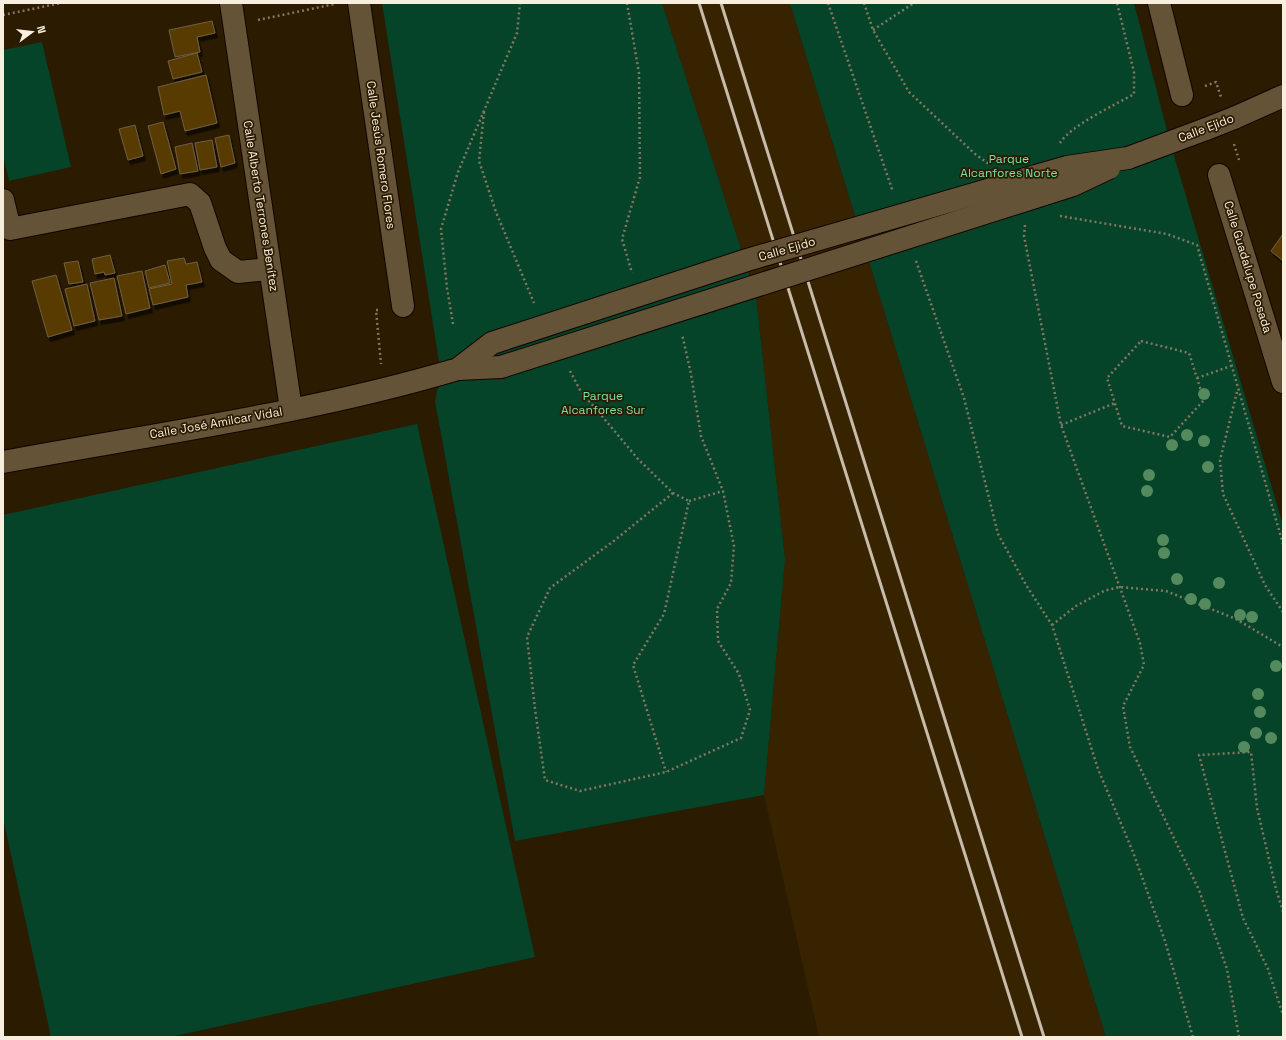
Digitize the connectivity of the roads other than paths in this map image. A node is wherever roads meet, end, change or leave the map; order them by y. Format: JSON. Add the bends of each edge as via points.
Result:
{"nodes":[{"id":1,"x":231,"y":3,"type":"edge"},
{"id":2,"x":359,"y":3,"type":"edge"},
{"id":3,"x":1159,"y":3,"type":"edge"},
{"id":4,"x":1182,"y":95,"type":"dead end"},
{"id":5,"x":1283,"y":96,"type":"edge"},
{"id":6,"x":1220,"y":175,"type":"dead end"},
{"id":7,"x":3,"y":200,"type":"edge"},
{"id":8,"x":270,"y":269,"type":"junction"},
{"id":9,"x":403,"y":306,"type":"road end"},
{"id":10,"x":427,"y":378,"type":"joint"},
{"id":11,"x":1283,"y":382,"type":"edge"},
{"id":12,"x":291,"y":409,"type":"junction"},
{"id":13,"x":3,"y":462,"type":"edge"}],
"edges":[{"from":1,"to":8,"type":"street","name":"Calle Alberto Terrones Benítez"},
{"from":2,"to":9,"type":"street","name":"Calle Jesús Romero Flores"},
{"from":3,"to":4,"type":"street"},
{"from":5,"to":10,"type":"street","name":"Calle Ejido","bridge":true,"via":[[1234,118],[1128,158],[1073,185],[509,365],[458,369]]},
{"from":6,"to":11,"type":"street","name":"Calle Guadalupe Posada"},
{"from":7,"to":8,"type":"street","via":[[10,229],[190,194],[200,203],[221,260],[238,272]]},
{"from":8,"to":12,"type":"street","name":"Calle Alberto Terrones Benítez"},
{"from":10,"to":12,"type":"street","name":"Calle José Amilcar Vidal","via":[[384,390]]},
{"from":12,"to":13,"type":"street","name":"Calle José Amilcar Vidal"}]}
